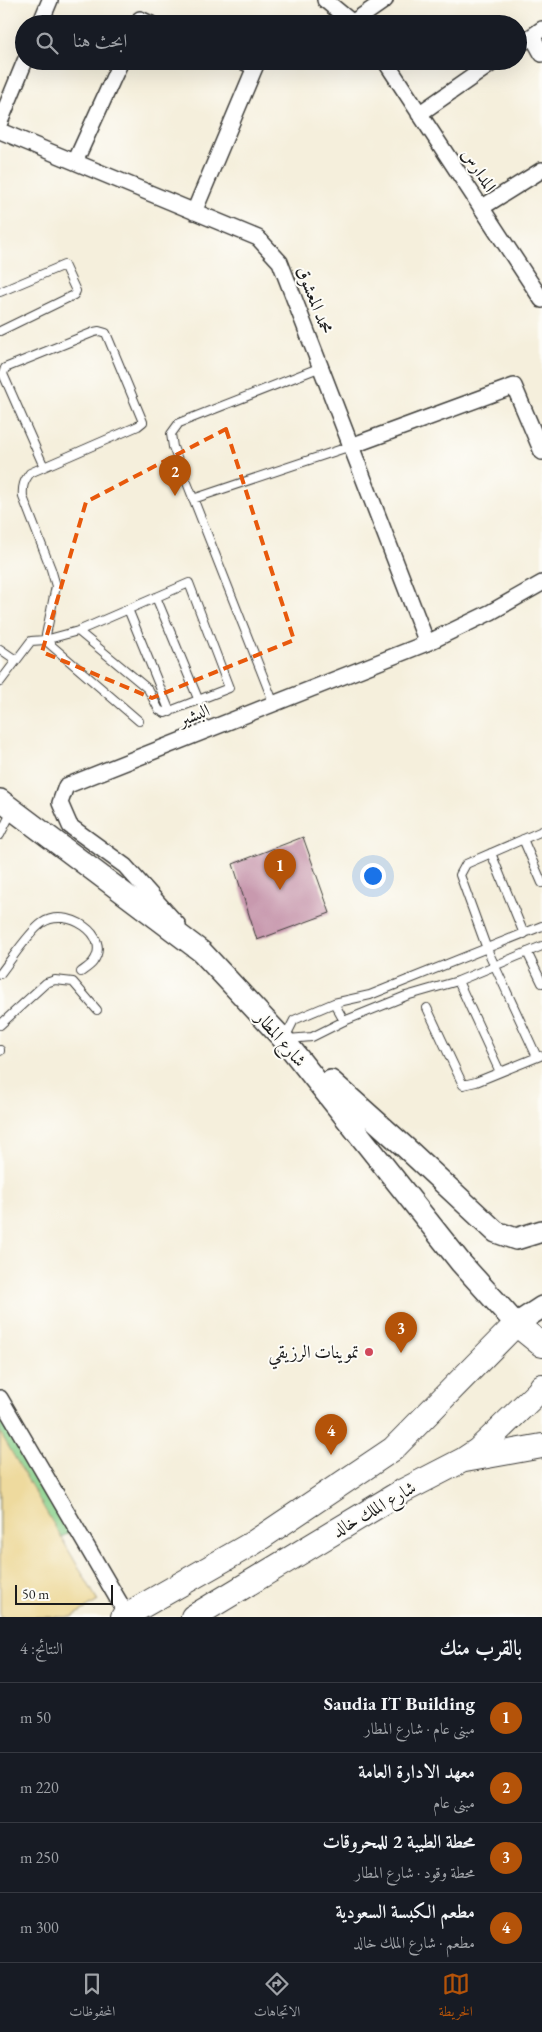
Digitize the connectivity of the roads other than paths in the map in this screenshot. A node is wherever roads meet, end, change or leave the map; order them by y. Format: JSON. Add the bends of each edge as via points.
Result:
{"nodes":[{"id":1,"x":50,"y":0,"type":"edge"},
{"id":2,"x":325,"y":0,"type":"edge"},
{"id":3,"x":385,"y":0,"type":"edge"},
{"id":4,"x":44,"y":15,"type":"edge"},
{"id":5,"x":343,"y":15,"type":"edge"},
{"id":6,"x":364,"y":15,"type":"edge"},
{"id":7,"x":537,"y":33,"type":"edge"},
{"id":8,"x":542,"y":54,"type":"edge"},
{"id":9,"x":21,"y":70,"type":"edge"},
{"id":10,"x":117,"y":70,"type":"edge"},
{"id":11,"x":253,"y":70,"type":"edge"},
{"id":12,"x":391,"y":70,"type":"edge"},
{"id":13,"x":483,"y":70,"type":"edge"},
{"id":14,"x":419,"y":114,"type":"junction"},
{"id":15,"x":0,"y":122,"type":"edge"},
{"id":16,"x":0,"y":131,"type":"edge"},
{"id":17,"x":75,"y":162,"type":"junction"},
{"id":18,"x":542,"y":170,"type":"edge"},
{"id":19,"x":481,"y":208,"type":"junction"},
{"id":20,"x":194,"y":212,"type":"junction"},
{"id":21,"x":0,"y":292,"type":"edge"},
{"id":22,"x":542,"y":300,"type":"edge"},
{"id":23,"x":0,"y":331,"type":"edge"},
{"id":24,"x":320,"y":367,"type":"junction"},
{"id":25,"x":351,"y":446,"type":"junction"},
{"id":26,"x":542,"y":452,"type":"edge"},
{"id":27,"x":44,"y":467,"type":"junction"},
{"id":28,"x":193,"y":499,"type":"junction"},
{"id":29,"x":542,"y":583,"type":"edge"},
{"id":30,"x":156,"y":597,"type":"junction"},
{"id":31,"x":128,"y":609,"type":"junction"},
{"id":32,"x":78,"y":631,"type":"junction"},
{"id":33,"x":45,"y":640,"type":"junction"},
{"id":34,"x":427,"y":643,"type":"junction"},
{"id":35,"x":0,"y":649,"type":"edge"},
{"id":36,"x":16,"y":660,"type":"junction"},
{"id":37,"x":0,"y":682,"type":"edge"},
{"id":38,"x":199,"y":701,"type":"junction"},
{"id":39,"x":274,"y":704,"type":"junction"},
{"id":40,"x":170,"y":712,"type":"junction"},
{"id":41,"x":139,"y":721,"type":"dead end"},
{"id":42,"x":7,"y":808,"type":"edge"},
{"id":43,"x":542,"y":830,"type":"edge"},
{"id":44,"x":0,"y":835,"type":"edge"},
{"id":45,"x":524,"y":839,"type":"junction"},
{"id":46,"x":491,"y":853,"type":"junction"},
{"id":47,"x":542,"y":883,"type":"edge"},
{"id":48,"x":542,"y":926,"type":"edge"},
{"id":49,"x":524,"y":934,"type":"junction"},
{"id":50,"x":542,"y":946,"type":"edge"},
{"id":51,"x":487,"y":949,"type":"junction"},
{"id":52,"x":202,"y":952,"type":"junction"},
{"id":53,"x":527,"y":952,"type":"junction"},
{"id":54,"x":495,"y":966,"type":"junction"},
{"id":55,"x":81,"y":972,"type":"dead end"},
{"id":56,"x":0,"y":974,"type":"edge"},
{"id":57,"x":458,"y":981,"type":"junction"},
{"id":58,"x":401,"y":983,"type":"junction"},
{"id":59,"x":542,"y":983,"type":"edge"},
{"id":60,"x":406,"y":996,"type":"junction"},
{"id":61,"x":334,"y":1002,"type":"junction"},
{"id":62,"x":428,"y":1008,"type":"dead end"},
{"id":63,"x":97,"y":1010,"type":"dead end"},
{"id":64,"x":344,"y":1021,"type":"junction"},
{"id":65,"x":0,"y":1025,"type":"edge"},
{"id":66,"x":284,"y":1040,"type":"junction"},
{"id":67,"x":540,"y":1056,"type":"edge"},
{"id":68,"x":500,"y":1072,"type":"junction"},
{"id":69,"x":542,"y":1231,"type":"edge"},
{"id":70,"x":542,"y":1307,"type":"edge"},
{"id":71,"x":516,"y":1324,"type":"junction"},
{"id":72,"x":542,"y":1329,"type":"edge"},
{"id":73,"x":542,"y":1345,"type":"edge"},
{"id":74,"x":542,"y":1386,"type":"edge"},
{"id":75,"x":0,"y":1398,"type":"edge"},
{"id":76,"x":542,"y":1446,"type":"edge"},
{"id":77,"x":463,"y":1460,"type":"junction"},
{"id":78,"x":125,"y":1616,"type":"edge"},
{"id":79,"x":193,"y":1617,"type":"edge"}],
"edges":[{"from":1,"to":4,"type":"street"},
{"from":2,"to":5,"type":"street"},
{"from":3,"to":6,"type":"street"},
{"from":7,"to":8,"type":"street"},
{"from":9,"to":15,"type":"street"},
{"from":10,"to":17,"type":"street"},
{"from":11,"to":20,"type":"street"},
{"from":12,"to":14,"type":"street","name":"المدارس"},
{"from":13,"to":14,"type":"street"},
{"from":14,"to":19,"type":"street","name":"المدارس"},
{"from":16,"to":17,"type":"street","name":"محمد المعشوق"},
{"from":17,"to":20,"type":"street","name":"محمد المعشوق"},
{"from":18,"to":19,"type":"street"},
{"from":19,"to":22,"type":"street","name":"المدارس"},
{"from":20,"to":24,"type":"street","name":"محمد المعشوق","via":[[258,238],[280,262]]},
{"from":21,"to":23,"type":"lane","via":[[64,265],[76,291],[74,295]]},
{"from":24,"to":25,"type":"street","name":"محمد المعشوق"},
{"from":24,"to":28,"type":"lane","via":[[178,423],[171,434],[173,447]]},
{"from":25,"to":26,"type":"street","via":[[514,386]]},
{"from":25,"to":28,"type":"lane"},
{"from":25,"to":34,"type":"street","name":"محمد المعشوق"},
{"from":27,"to":27,"type":"lane","via":[[143,422],[106,333],[94,332],[5,368],[3,374]]},
{"from":27,"to":33,"type":"lane","via":[[30,473],[22,491],[56,586]]},
{"from":28,"to":39,"type":"lane"},
{"from":29,"to":34,"type":"street","name":"البشير"},
{"from":30,"to":31,"type":"lane"},
{"from":30,"to":38,"type":"lane"},
{"from":30,"to":38,"type":"lane","via":[[190,583],[229,688]]},
{"from":31,"to":32,"type":"lane"},
{"from":31,"to":40,"type":"lane"},
{"from":32,"to":33,"type":"lane"},
{"from":32,"to":40,"type":"lane","via":[[148,689],[159,710]]},
{"from":33,"to":36,"type":"lane","via":[[31,640]]},
{"from":33,"to":41,"type":"lane"},
{"from":34,"to":39,"type":"street","name":"البشير"},
{"from":35,"to":36,"type":"lane"},
{"from":36,"to":37,"type":"lane"},
{"from":38,"to":40,"type":"lane"},
{"from":39,"to":52,"type":"street","name":"البشير","via":[[66,786],[60,803],[70,826],[125,866]]},
{"from":42,"to":44,"type":"lane"},
{"from":42,"to":52,"type":"main road","name":"شارع المطار"},
{"from":43,"to":45,"type":"lane"},
{"from":45,"to":46,"type":"lane"},
{"from":45,"to":47,"type":"lane"},
{"from":46,"to":49,"type":"lane"},
{"from":46,"to":51,"type":"lane","via":[[466,864],[460,874]]},
{"from":48,"to":49,"type":"lane"},
{"from":49,"to":51,"type":"lane"},
{"from":50,"to":53,"type":"lane"},
{"from":51,"to":54,"type":"lane"},
{"from":51,"to":58,"type":"lane"},
{"from":52,"to":66,"type":"main road","name":"شارع المطار"},
{"from":53,"to":54,"type":"lane"},
{"from":53,"to":59,"type":"lane"},
{"from":54,"to":57,"type":"lane"},
{"from":54,"to":67,"type":"lane"},
{"from":55,"to":56,"type":"lane","via":[[94,960],[94,937],[76,920],[64,917],[42,923]]},
{"from":57,"to":60,"type":"lane"},
{"from":57,"to":68,"type":"lane"},
{"from":58,"to":60,"type":"lane"},
{"from":58,"to":61,"type":"lane","via":[[370,995]]},
{"from":60,"to":64,"type":"lane"},
{"from":61,"to":64,"type":"lane"},
{"from":61,"to":66,"type":"lane","via":[[294,1020]]},
{"from":62,"to":68,"type":"lane","via":[[463,1086]]},
{"from":63,"to":65,"type":"lane","via":[[73,982],[55,980],[46,983]]},
{"from":64,"to":66,"type":"lane","via":[[312,1037]]},
{"from":66,"to":69,"type":"main road","via":[[496,1232],[516,1239]]},
{"from":66,"to":71,"type":"main road","name":"شارع المطار","via":[[461,1263]]},
{"from":67,"to":68,"type":"lane"},
{"from":70,"to":71,"type":"main road"},
{"from":71,"to":72,"type":"main road"},
{"from":71,"to":73,"type":"main road"},
{"from":71,"to":78,"type":"main road","via":[[393,1450],[253,1543]]},
{"from":74,"to":77,"type":"main road","name":"شارع الملك خالد","via":[[478,1450]]},
{"from":75,"to":78,"type":"street"},
{"from":76,"to":77,"type":"main road"},
{"from":77,"to":79,"type":"main road","name":"شارع الملك خالد","via":[[401,1492]]}]}
